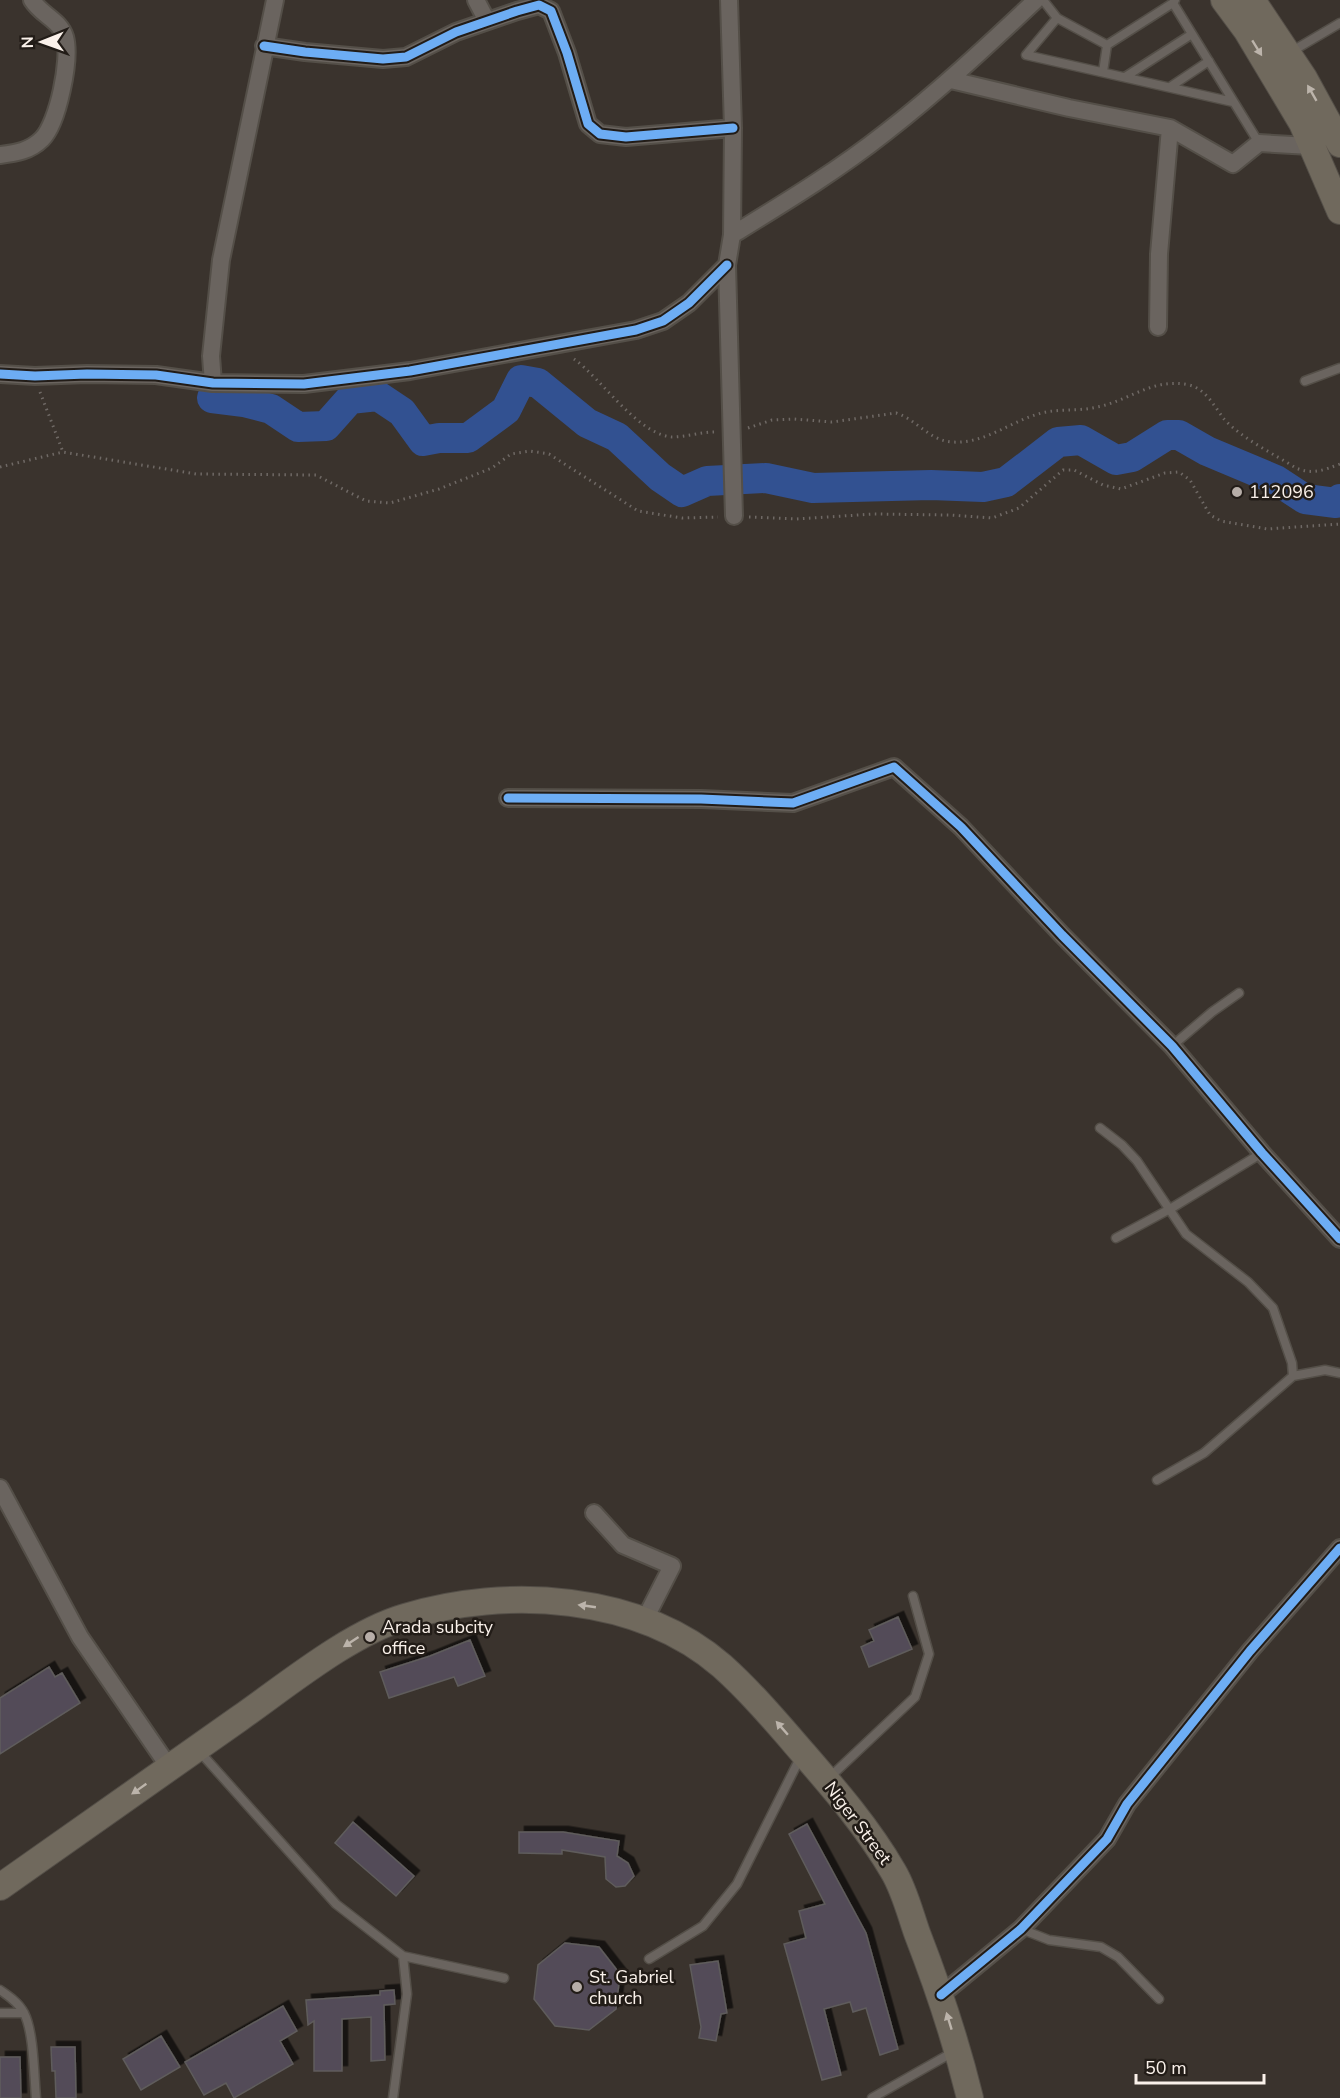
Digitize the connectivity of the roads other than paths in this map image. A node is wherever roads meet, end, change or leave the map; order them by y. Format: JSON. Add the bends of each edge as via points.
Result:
{"nodes":[{"id":1,"x":32,"y":0,"type":"edge"},
{"id":2,"x":275,"y":0,"type":"edge"},
{"id":3,"x":476,"y":0,"type":"edge"},
{"id":4,"x":729,"y":0,"type":"edge"},
{"id":5,"x":1036,"y":0,"type":"edge"},
{"id":6,"x":1043,"y":0,"type":"edge"},
{"id":7,"x":1224,"y":0,"type":"edge"},
{"id":8,"x":1252,"y":0,"type":"edge"},
{"id":9,"x":1174,"y":2,"type":"edge"},
{"id":10,"x":1057,"y":18,"type":"junction"},
{"id":11,"x":487,"y":21,"type":"junction"},
{"id":12,"x":1340,"y":22,"type":"edge"},
{"id":13,"x":1192,"y":34,"type":"junction"},
{"id":14,"x":1107,"y":45,"type":"junction"},
{"id":15,"x":264,"y":46,"type":"junction"},
{"id":16,"x":1288,"y":53,"type":"junction"},
{"id":17,"x":1209,"y":61,"type":"junction"},
{"id":18,"x":1103,"y":72,"type":"junction"},
{"id":19,"x":1125,"y":77,"type":"junction"},
{"id":20,"x":951,"y":80,"type":"junction"},
{"id":21,"x":1170,"y":87,"type":"junction"},
{"id":22,"x":1233,"y":102,"type":"junction"},
{"id":23,"x":733,"y":128,"type":"junction"},
{"id":24,"x":1170,"y":128,"type":"junction"},
{"id":25,"x":1259,"y":143,"type":"junction"},
{"id":26,"x":1340,"y":144,"type":"edge"},
{"id":27,"x":1314,"y":149,"type":"junction"},
{"id":28,"x":0,"y":155,"type":"edge"},
{"id":29,"x":1340,"y":211,"type":"edge"},
{"id":30,"x":732,"y":236,"type":"junction"},
{"id":31,"x":727,"y":265,"type":"junction"},
{"id":32,"x":1158,"y":327,"type":"dead end"},
{"id":33,"x":1340,"y":368,"type":"edge"},
{"id":34,"x":0,"y":374,"type":"edge"},
{"id":35,"x":1305,"y":381,"type":"dead end"},
{"id":36,"x":213,"y":382,"type":"junction"},
{"id":37,"x":734,"y":516,"type":"road end"},
{"id":38,"x":508,"y":798,"type":"dead end"},
{"id":39,"x":1239,"y":993,"type":"dead end"},
{"id":40,"x":1172,"y":1046,"type":"junction"},
{"id":41,"x":1100,"y":1128,"type":"dead end"},
{"id":42,"x":1262,"y":1153,"type":"junction"},
{"id":43,"x":1170,"y":1209,"type":"junction"},
{"id":44,"x":1116,"y":1238,"type":"dead end"},
{"id":45,"x":1340,"y":1239,"type":"edge"},
{"id":46,"x":1340,"y":1373,"type":"edge"},
{"id":47,"x":1293,"y":1376,"type":"junction"},
{"id":48,"x":1157,"y":1480,"type":"dead end"},
{"id":49,"x":0,"y":1488,"type":"edge"},
{"id":50,"x":594,"y":1513,"type":"dead end"},
{"id":51,"x":1340,"y":1548,"type":"edge"},
{"id":52,"x":913,"y":1596,"type":"dead end"},
{"id":53,"x":644,"y":1621,"type":"junction"},
{"id":54,"x":196,"y":1749,"type":"junction"},
{"id":55,"x":802,"y":1753,"type":"junction"},
{"id":56,"x":169,"y":1767,"type":"junction"},
{"id":57,"x":826,"y":1780,"type":"junction"},
{"id":58,"x":0,"y":1887,"type":"edge"},
{"id":59,"x":1021,"y":1929,"type":"junction"},
{"id":60,"x":403,"y":1956,"type":"junction"},
{"id":61,"x":649,"y":1959,"type":"dead end"},
{"id":62,"x":504,"y":1978,"type":"dead end"},
{"id":63,"x":0,"y":1990,"type":"edge"},
{"id":64,"x":941,"y":1995,"type":"junction"},
{"id":65,"x":1159,"y":1999,"type":"dead end"},
{"id":66,"x":0,"y":2013,"type":"edge"},
{"id":67,"x":24,"y":2013,"type":"junction"},
{"id":68,"x":958,"y":2049,"type":"junction"},
{"id":69,"x":36,"y":2098,"type":"edge"},
{"id":70,"x":393,"y":2098,"type":"edge"},
{"id":71,"x":872,"y":2098,"type":"edge"},
{"id":72,"x":970,"y":2098,"type":"edge"}],
"edges":[{"from":1,"to":28,"type":"street","via":[[60,26],[66,39],[66,65],[55,116],[43,139],[22,153]]},
{"from":2,"to":15,"type":"street"},
{"from":3,"to":11,"type":"street"},
{"from":4,"to":23,"type":"street"},
{"from":5,"to":20,"type":"street"},
{"from":6,"to":10,"type":"lane"},
{"from":7,"to":27,"type":"main road","one_way":true,"via":[[1283,91]]},
{"from":8,"to":16,"type":"main road"},
{"from":9,"to":13,"type":"lane"},
{"from":9,"to":14,"type":"lane"},
{"from":10,"to":14,"type":"lane"},
{"from":10,"to":18,"type":"lane","via":[[1026,55]]},
{"from":11,"to":15,"type":"street","via":[[406,57],[383,59]]},
{"from":11,"to":23,"type":"street","via":[[539,5],[551,11],[588,124],[600,134],[626,137]]},
{"from":12,"to":16,"type":"lane"},
{"from":13,"to":17,"type":"lane"},
{"from":13,"to":19,"type":"lane"},
{"from":14,"to":18,"type":"lane"},
{"from":15,"to":36,"type":"street","via":[[221,260],[211,356]]},
{"from":26,"to":16,"type":"main road","one_way":true},
{"from":17,"to":21,"type":"lane"},
{"from":17,"to":22,"type":"lane"},
{"from":18,"to":19,"type":"lane"},
{"from":19,"to":21,"type":"lane"},
{"from":20,"to":24,"type":"street"},
{"from":20,"to":30,"type":"street","via":[[883,135]]},
{"from":21,"to":22,"type":"lane"},
{"from":22,"to":25,"type":"lane"},
{"from":23,"to":30,"type":"street"},
{"from":24,"to":25,"type":"street","via":[[1233,164]]},
{"from":24,"to":32,"type":"street","via":[[1159,254]]},
{"from":25,"to":27,"type":"street"},
{"from":27,"to":29,"type":"main road"},
{"from":30,"to":31,"type":"street"},
{"from":31,"to":36,"type":"street","via":[[689,303],[663,321],[636,330],[410,371],[304,384]]},
{"from":31,"to":37,"type":"street"},
{"from":33,"to":35,"type":"lane"},
{"from":34,"to":36,"type":"street","via":[[156,375]]},
{"from":38,"to":40,"type":"street","via":[[793,803],[894,767],[960,827]]},
{"from":39,"to":40,"type":"lane"},
{"from":40,"to":42,"type":"street"},
{"from":41,"to":43,"type":"lane","via":[[1137,1161]]},
{"from":42,"to":43,"type":"lane"},
{"from":42,"to":45,"type":"street"},
{"from":43,"to":44,"type":"lane"},
{"from":43,"to":47,"type":"lane","via":[[1186,1234],[1248,1282],[1273,1308]]},
{"from":46,"to":47,"type":"lane","via":[[1325,1370]]},
{"from":47,"to":48,"type":"lane","via":[[1204,1454]]},
{"from":49,"to":56,"type":"street","via":[[80,1637]]},
{"from":50,"to":53,"type":"street","via":[[622,1545],[672,1566]]},
{"from":51,"to":59,"type":"street","via":[[1250,1651],[1134,1795],[1107,1839]]},
{"from":52,"to":57,"type":"lane","via":[[929,1654],[915,1697]]},
{"from":53,"to":54,"type":"main road","name":"Niger Street","one_way":true,"via":[[607,1609],[529,1598],[471,1603],[403,1617],[358,1637]]},
{"from":55,"to":53,"type":"main road","name":"Niger Street","one_way":true,"via":[[721,1665],[686,1641]]},
{"from":54,"to":56,"type":"main road","name":"Niger Street"},
{"from":54,"to":60,"type":"lane","via":[[336,1904]]},
{"from":55,"to":57,"type":"main road","name":"Niger Street"},
{"from":55,"to":61,"type":"lane","via":[[737,1884],[703,1926]]},
{"from":56,"to":58,"type":"main road","name":"Niger Street","one_way":true},
{"from":57,"to":64,"type":"main road","name":"Niger Street","via":[[895,1873]]},
{"from":59,"to":64,"type":"street"},
{"from":59,"to":65,"type":"lane","via":[[1049,1940],[1101,1947],[1118,1957]]},
{"from":60,"to":62,"type":"lane"},
{"from":60,"to":70,"type":"lane","via":[[407,1994]]},
{"from":63,"to":67,"type":"lane"},
{"from":68,"to":64,"type":"main road","name":"Niger Street","one_way":true},
{"from":66,"to":67,"type":"lane"},
{"from":67,"to":69,"type":"lane"},
{"from":68,"to":71,"type":"lane"},
{"from":68,"to":72,"type":"main road","name":"Niger Street"}]}
